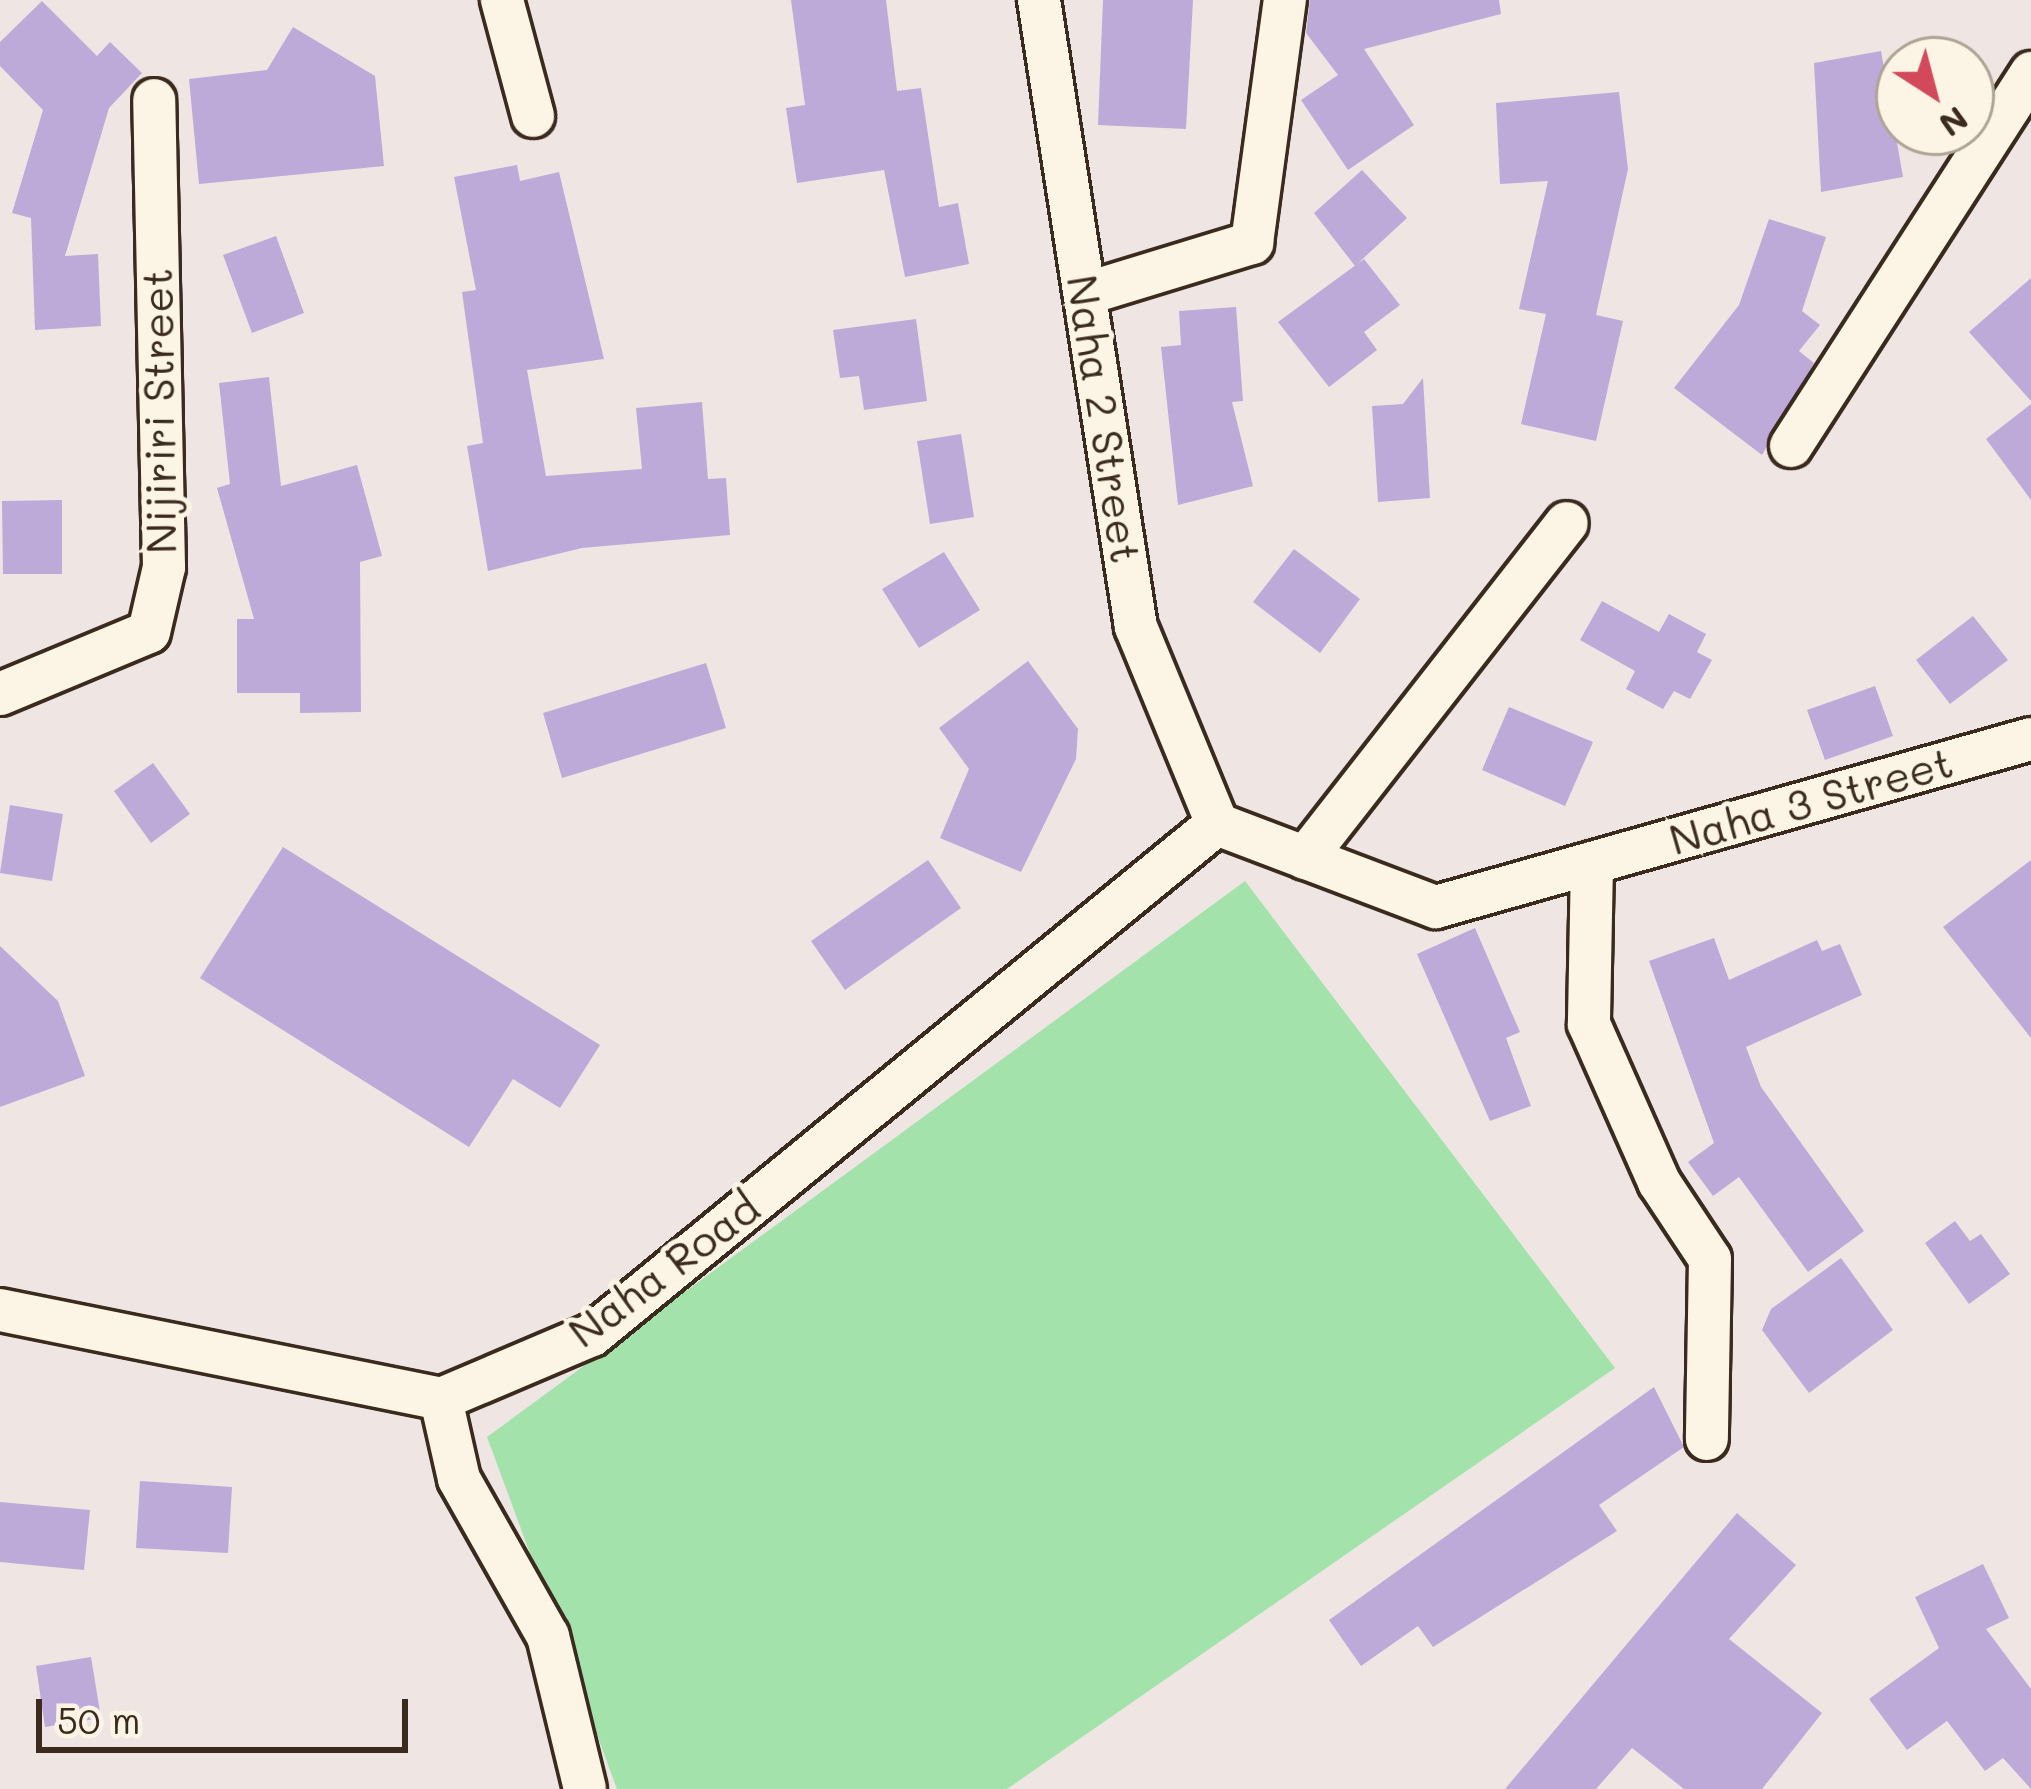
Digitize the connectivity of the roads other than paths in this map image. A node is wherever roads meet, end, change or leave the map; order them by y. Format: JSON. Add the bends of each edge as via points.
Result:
{"nodes":[{"id":1,"x":502,"y":0,"type":"edge"},
{"id":2,"x":1039,"y":0,"type":"edge"},
{"id":3,"x":1285,"y":0,"type":"edge"},
{"id":4,"x":2031,"y":73,"type":"edge"},
{"id":5,"x":154,"y":100,"type":"dead end"},
{"id":6,"x":533,"y":116,"type":"dead end"},
{"id":7,"x":1084,"y":294,"type":"junction"},
{"id":8,"x":1791,"y":446,"type":"dead end"},
{"id":9,"x":1567,"y":523,"type":"dead end"},
{"id":10,"x":0,"y":694,"type":"edge"},
{"id":11,"x":2031,"y":739,"type":"edge"},
{"id":12,"x":1217,"y":824,"type":"junction"},
{"id":13,"x":1305,"y":858,"type":"junction"},
{"id":14,"x":1592,"y":863,"type":"junction"},
{"id":15,"x":0,"y":1310,"type":"edge"},
{"id":16,"x":441,"y":1399,"type":"junction"},
{"id":17,"x":1707,"y":1439,"type":"dead end"},
{"id":18,"x":585,"y":1789,"type":"edge"}],
"edges":[{"from":1,"to":6,"type":"street"},
{"from":2,"to":7,"type":"street","name":"Naha 2 Street"},
{"from":3,"to":7,"type":"street","via":[[1252,243]]},
{"from":4,"to":8,"type":"street"},
{"from":5,"to":10,"type":"street","name":"Nijiriri Street","via":[[164,566],[149,632]]},
{"from":7,"to":12,"type":"street","name":"Naha 2 Street","via":[[1136,627]]},
{"from":9,"to":13,"type":"street"},
{"from":11,"to":14,"type":"street","name":"Naha 3 Street"},
{"from":12,"to":13,"type":"street","name":"Naha 3 Street"},
{"from":12,"to":16,"type":"street","name":"Naha Road","via":[[592,1335]]},
{"from":13,"to":14,"type":"street","name":"Naha 3 Street","via":[[1436,908]]},
{"from":14,"to":17,"type":"street","via":[[1588,1024],[1659,1182],[1710,1259]]},
{"from":15,"to":16,"type":"street"},
{"from":16,"to":18,"type":"street","via":[[459,1479],[548,1636]]}]}
